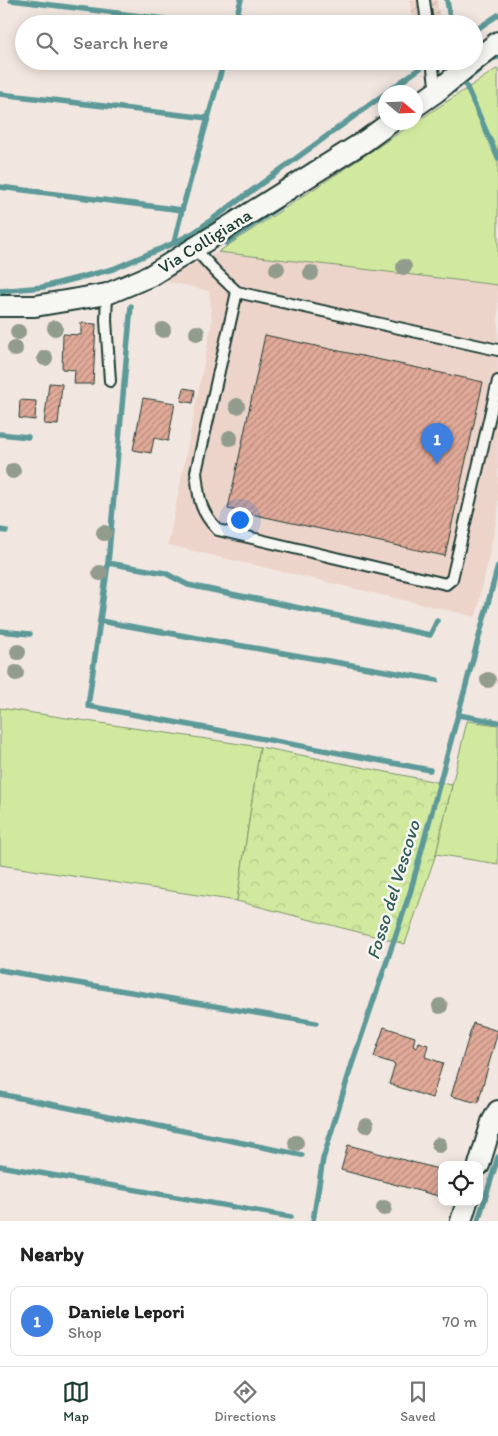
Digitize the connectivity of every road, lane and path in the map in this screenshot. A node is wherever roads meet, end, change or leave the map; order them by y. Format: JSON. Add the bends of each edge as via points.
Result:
{"nodes":[{"id":1,"x":424,"y":0,"type":"edge"},
{"id":2,"x":426,"y":15,"type":"edge"},
{"id":3,"x":498,"y":42,"type":"edge"},
{"id":4,"x":483,"y":54,"type":"edge"},
{"id":5,"x":433,"y":70,"type":"edge"},
{"id":6,"x":463,"y":70,"type":"edge"},
{"id":7,"x":436,"y":92,"type":"junction"},
{"id":8,"x":423,"y":101,"type":"edge"},
{"id":9,"x":379,"y":130,"type":"edge"},
{"id":10,"x":194,"y":248,"type":"junction"},
{"id":11,"x":237,"y":292,"type":"junction"},
{"id":12,"x":107,"y":294,"type":"junction"},
{"id":13,"x":0,"y":306,"type":"edge"},
{"id":14,"x":498,"y":350,"type":"edge"},
{"id":15,"x":110,"y":381,"type":"dead end"},
{"id":16,"x":498,"y":381,"type":"edge"},
{"id":17,"x":498,"y":1111,"type":"edge"},
{"id":18,"x":480,"y":1161,"type":"edge"},
{"id":19,"x":466,"y":1206,"type":"edge"},
{"id":20,"x":461,"y":1221,"type":"edge"}],
"edges":[{"from":1,"to":2,"type":"lane"},
{"from":3,"to":4,"type":"street"},
{"from":5,"to":7,"type":"lane"},
{"from":6,"to":7,"type":"street"},
{"from":7,"to":8,"type":"street"},
{"from":9,"to":10,"type":"street","name":"Via Colligiana"},
{"from":10,"to":11,"type":"lane"},
{"from":10,"to":12,"type":"street","name":"Via Colligiana","via":[[150,276]]},
{"from":11,"to":14,"type":"lane"},
{"from":11,"to":16,"type":"lane","via":[[196,472],[199,499],[208,519],[218,530],[446,584],[452,579]]},
{"from":12,"to":13,"type":"street","name":"Via Colligiana","via":[[35,306]]},
{"from":12,"to":15,"type":"lane"},
{"from":17,"to":18,"type":"street"},
{"from":19,"to":20,"type":"street"}]}
